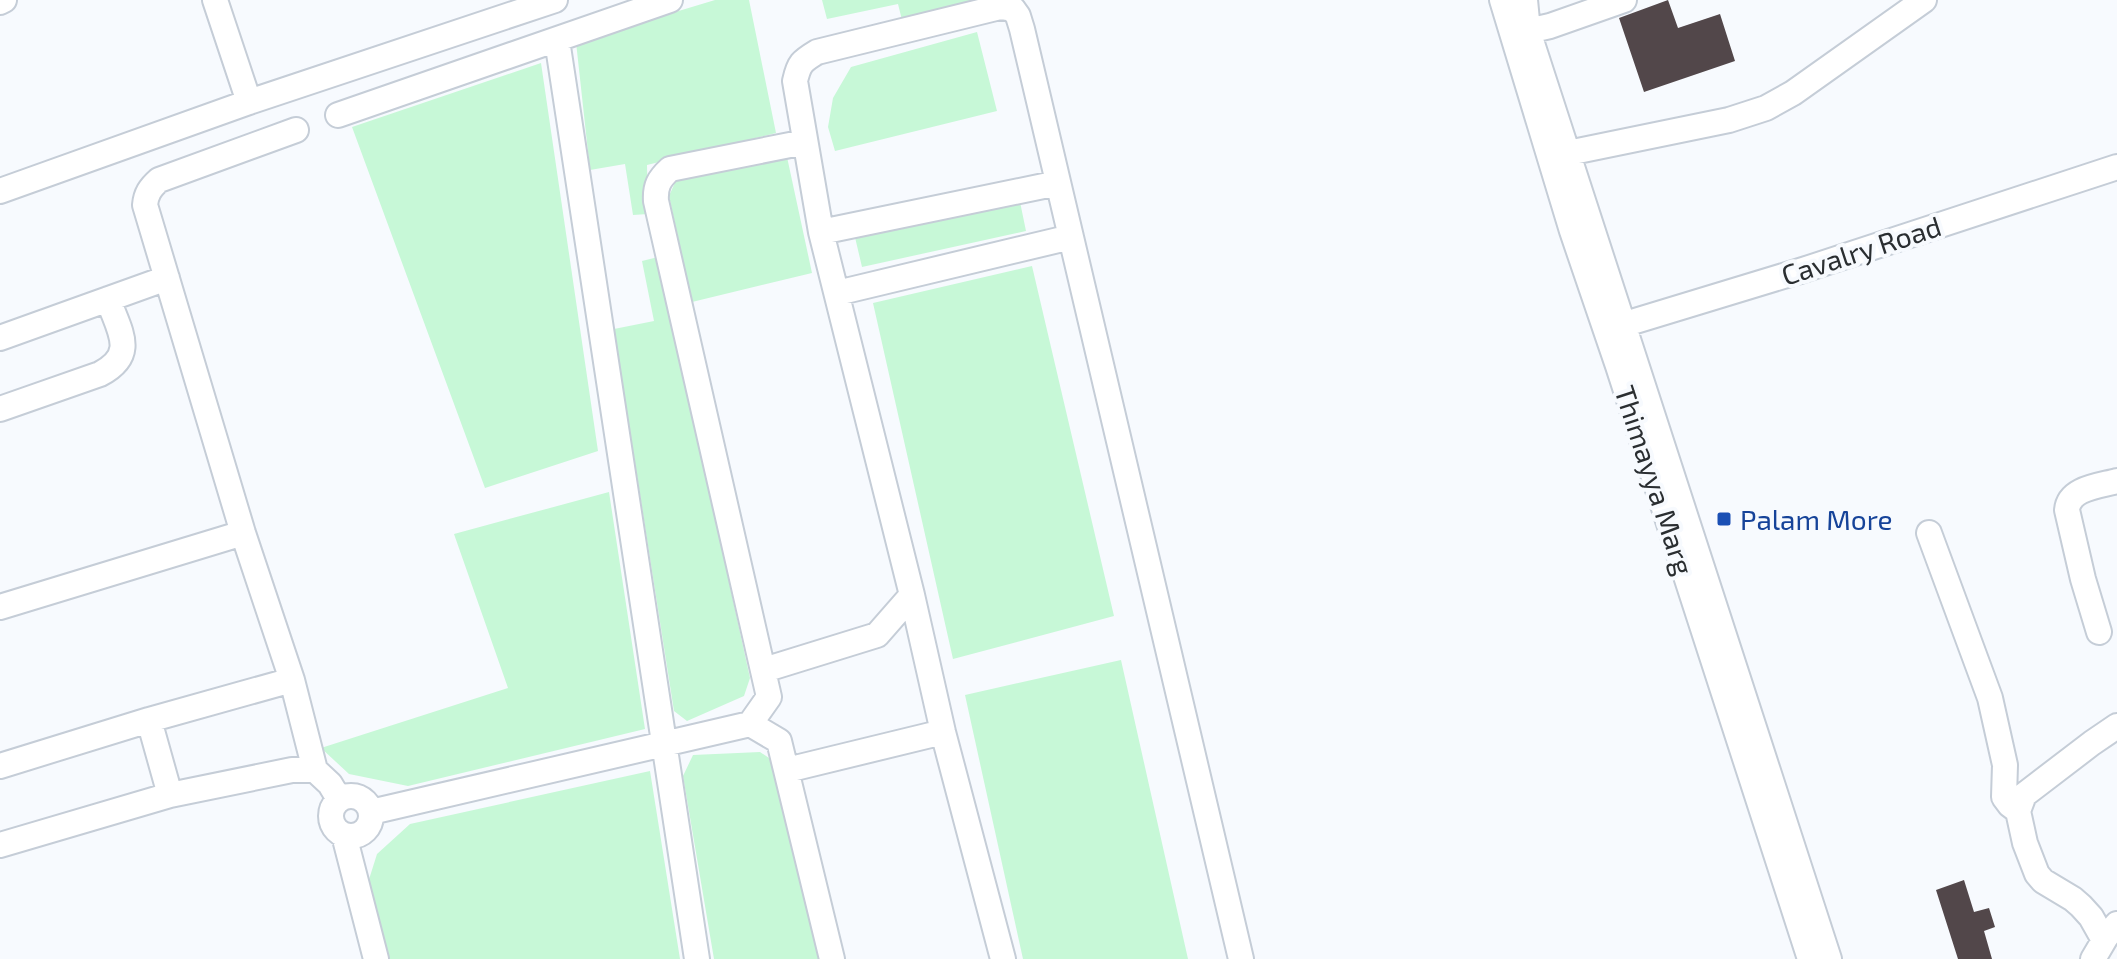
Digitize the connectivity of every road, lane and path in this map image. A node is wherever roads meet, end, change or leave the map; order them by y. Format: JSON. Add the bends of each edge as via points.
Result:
{"nodes":[{"id":1,"x":215,"y":0,"type":"edge"},
{"id":2,"x":555,"y":0,"type":"edge"},
{"id":3,"x":670,"y":0,"type":"edge"},
{"id":4,"x":1502,"y":0,"type":"edge"},
{"id":5,"x":1525,"y":0,"type":"edge"},
{"id":6,"x":1624,"y":0,"type":"edge"},
{"id":7,"x":1924,"y":0,"type":"edge"},
{"id":8,"x":1528,"y":31,"type":"junction"},
{"id":9,"x":557,"y":40,"type":"junction"},
{"id":10,"x":249,"y":102,"type":"junction"},
{"id":11,"x":338,"y":115,"type":"dead end"},
{"id":12,"x":296,"y":130,"type":"dead end"},
{"id":13,"x":805,"y":142,"type":"junction"},
{"id":14,"x":1568,"y":153,"type":"junction"},
{"id":15,"x":2117,"y":167,"type":"edge"},
{"id":16,"x":1058,"y":183,"type":"junction"},
{"id":17,"x":0,"y":191,"type":"edge"},
{"id":18,"x":1582,"y":228,"type":"junction"},
{"id":19,"x":821,"y":232,"type":"junction"},
{"id":20,"x":1071,"y":237,"type":"junction"},
{"id":21,"x":167,"y":278,"type":"junction"},
{"id":22,"x":837,"y":293,"type":"junction"},
{"id":23,"x":108,"y":299,"type":"junction"},
{"id":24,"x":1613,"y":328,"type":"junction"},
{"id":25,"x":0,"y":338,"type":"edge"},
{"id":26,"x":0,"y":409,"type":"edge"},
{"id":27,"x":2117,"y":481,"type":"edge"},
{"id":28,"x":243,"y":533,"type":"junction"},
{"id":29,"x":1929,"y":533,"type":"dead end"},
{"id":30,"x":912,"y":595,"type":"junction"},
{"id":31,"x":0,"y":607,"type":"edge"},
{"id":32,"x":2099,"y":632,"type":"dead end"},
{"id":33,"x":764,"y":670,"type":"junction"},
{"id":34,"x":292,"y":680,"type":"junction"},
{"id":35,"x":149,"y":720,"type":"junction"},
{"id":36,"x":750,"y":724,"type":"junction"},
{"id":37,"x":2117,"y":726,"type":"edge"},
{"id":38,"x":943,"y":732,"type":"junction"},
{"id":39,"x":663,"y":744,"type":"junction"},
{"id":40,"x":0,"y":766,"type":"edge"},
{"id":41,"x":315,"y":770,"type":"junction"},
{"id":42,"x":787,"y":770,"type":"junction"},
{"id":43,"x":170,"y":795,"type":"junction"},
{"id":44,"x":339,"y":799,"type":"junction"},
{"id":45,"x":2018,"y":811,"type":"junction"},
{"id":46,"x":371,"y":812,"type":"junction"},
{"id":47,"x":344,"y":835,"type":"junction"},
{"id":48,"x":0,"y":845,"type":"edge"},
{"id":49,"x":2105,"y":941,"type":"edge"},
{"id":50,"x":376,"y":959,"type":"edge"},
{"id":51,"x":697,"y":959,"type":"edge"},
{"id":52,"x":832,"y":959,"type":"edge"},
{"id":53,"x":1003,"y":959,"type":"edge"},
{"id":54,"x":1241,"y":959,"type":"edge"},
{"id":55,"x":1810,"y":959,"type":"edge"},
{"id":56,"x":1829,"y":959,"type":"edge"}],
"edges":[{"from":1,"to":10,"type":"street"},
{"from":2,"to":10,"type":"street"},
{"from":3,"to":9,"type":"street"},
{"from":4,"to":18,"type":"street","name":"Thimayya Marg"},
{"from":5,"to":8,"type":"street","name":"Thimayya Marg"},
{"from":6,"to":8,"type":"street"},
{"from":7,"to":14,"type":"street","via":[[1766,108]]},
{"from":8,"to":14,"type":"street","name":"Thimayya Marg"},
{"from":9,"to":11,"type":"street"},
{"from":9,"to":39,"type":"street"},
{"from":10,"to":17,"type":"street"},
{"from":12,"to":21,"type":"street","via":[[151,187],[145,205]]},
{"from":13,"to":16,"type":"street","via":[[795,81],[803,60],[817,52],[1000,7],[1013,9]]},
{"from":13,"to":19,"type":"street"},
{"from":13,"to":33,"type":"street","via":[[670,169],[655,188]]},
{"from":14,"to":18,"type":"street","name":"Thimayya Marg"},
{"from":15,"to":24,"type":"street","name":"Cavalry Road"},
{"from":16,"to":19,"type":"street"},
{"from":16,"to":20,"type":"street"},
{"from":18,"to":24,"type":"street","name":"Thimayya Marg"},
{"from":19,"to":22,"type":"street"},
{"from":20,"to":22,"type":"street"},
{"from":20,"to":54,"type":"street"},
{"from":21,"to":23,"type":"street"},
{"from":21,"to":28,"type":"street"},
{"from":22,"to":30,"type":"street"},
{"from":23,"to":25,"type":"street"},
{"from":23,"to":26,"type":"street","via":[[123,344],[113,367]]},
{"from":24,"to":55,"type":"street","name":"Thimayya Marg"},
{"from":24,"to":56,"type":"street","name":"Thimayya Marg"},
{"from":27,"to":32,"type":"street","via":[[2074,494],[2067,510]]},
{"from":28,"to":31,"type":"street"},
{"from":28,"to":34,"type":"street"},
{"from":29,"to":45,"type":"street","via":[[1990,698],[2005,765],[2004,797]]},
{"from":30,"to":33,"type":"street","via":[[877,635]]},
{"from":30,"to":38,"type":"street"},
{"from":33,"to":36,"type":"street","via":[[769,697]]},
{"from":34,"to":35,"type":"street"},
{"from":34,"to":41,"type":"street"},
{"from":35,"to":40,"type":"street"},
{"from":35,"to":43,"type":"street"},
{"from":36,"to":39,"type":"street"},
{"from":36,"to":42,"type":"street","via":[[779,741]]},
{"from":37,"to":45,"type":"street","via":[[2024,795]]},
{"from":38,"to":42,"type":"street"},
{"from":38,"to":53,"type":"street"},
{"from":39,"to":46,"type":"street"},
{"from":39,"to":51,"type":"street"},
{"from":41,"to":43,"type":"street"},
{"from":41,"to":44,"type":"street"},
{"from":42,"to":52,"type":"street"},
{"from":43,"to":48,"type":"street"},
{"from":44,"to":46,"type":"street","via":[[358,797]]},
{"from":44,"to":47,"type":"street","via":[[331,817]]},
{"from":45,"to":49,"type":"street","via":[[2037,874],[2087,912]]},
{"from":46,"to":47,"type":"street","via":[[363,833]]},
{"from":47,"to":50,"type":"street"}]}
